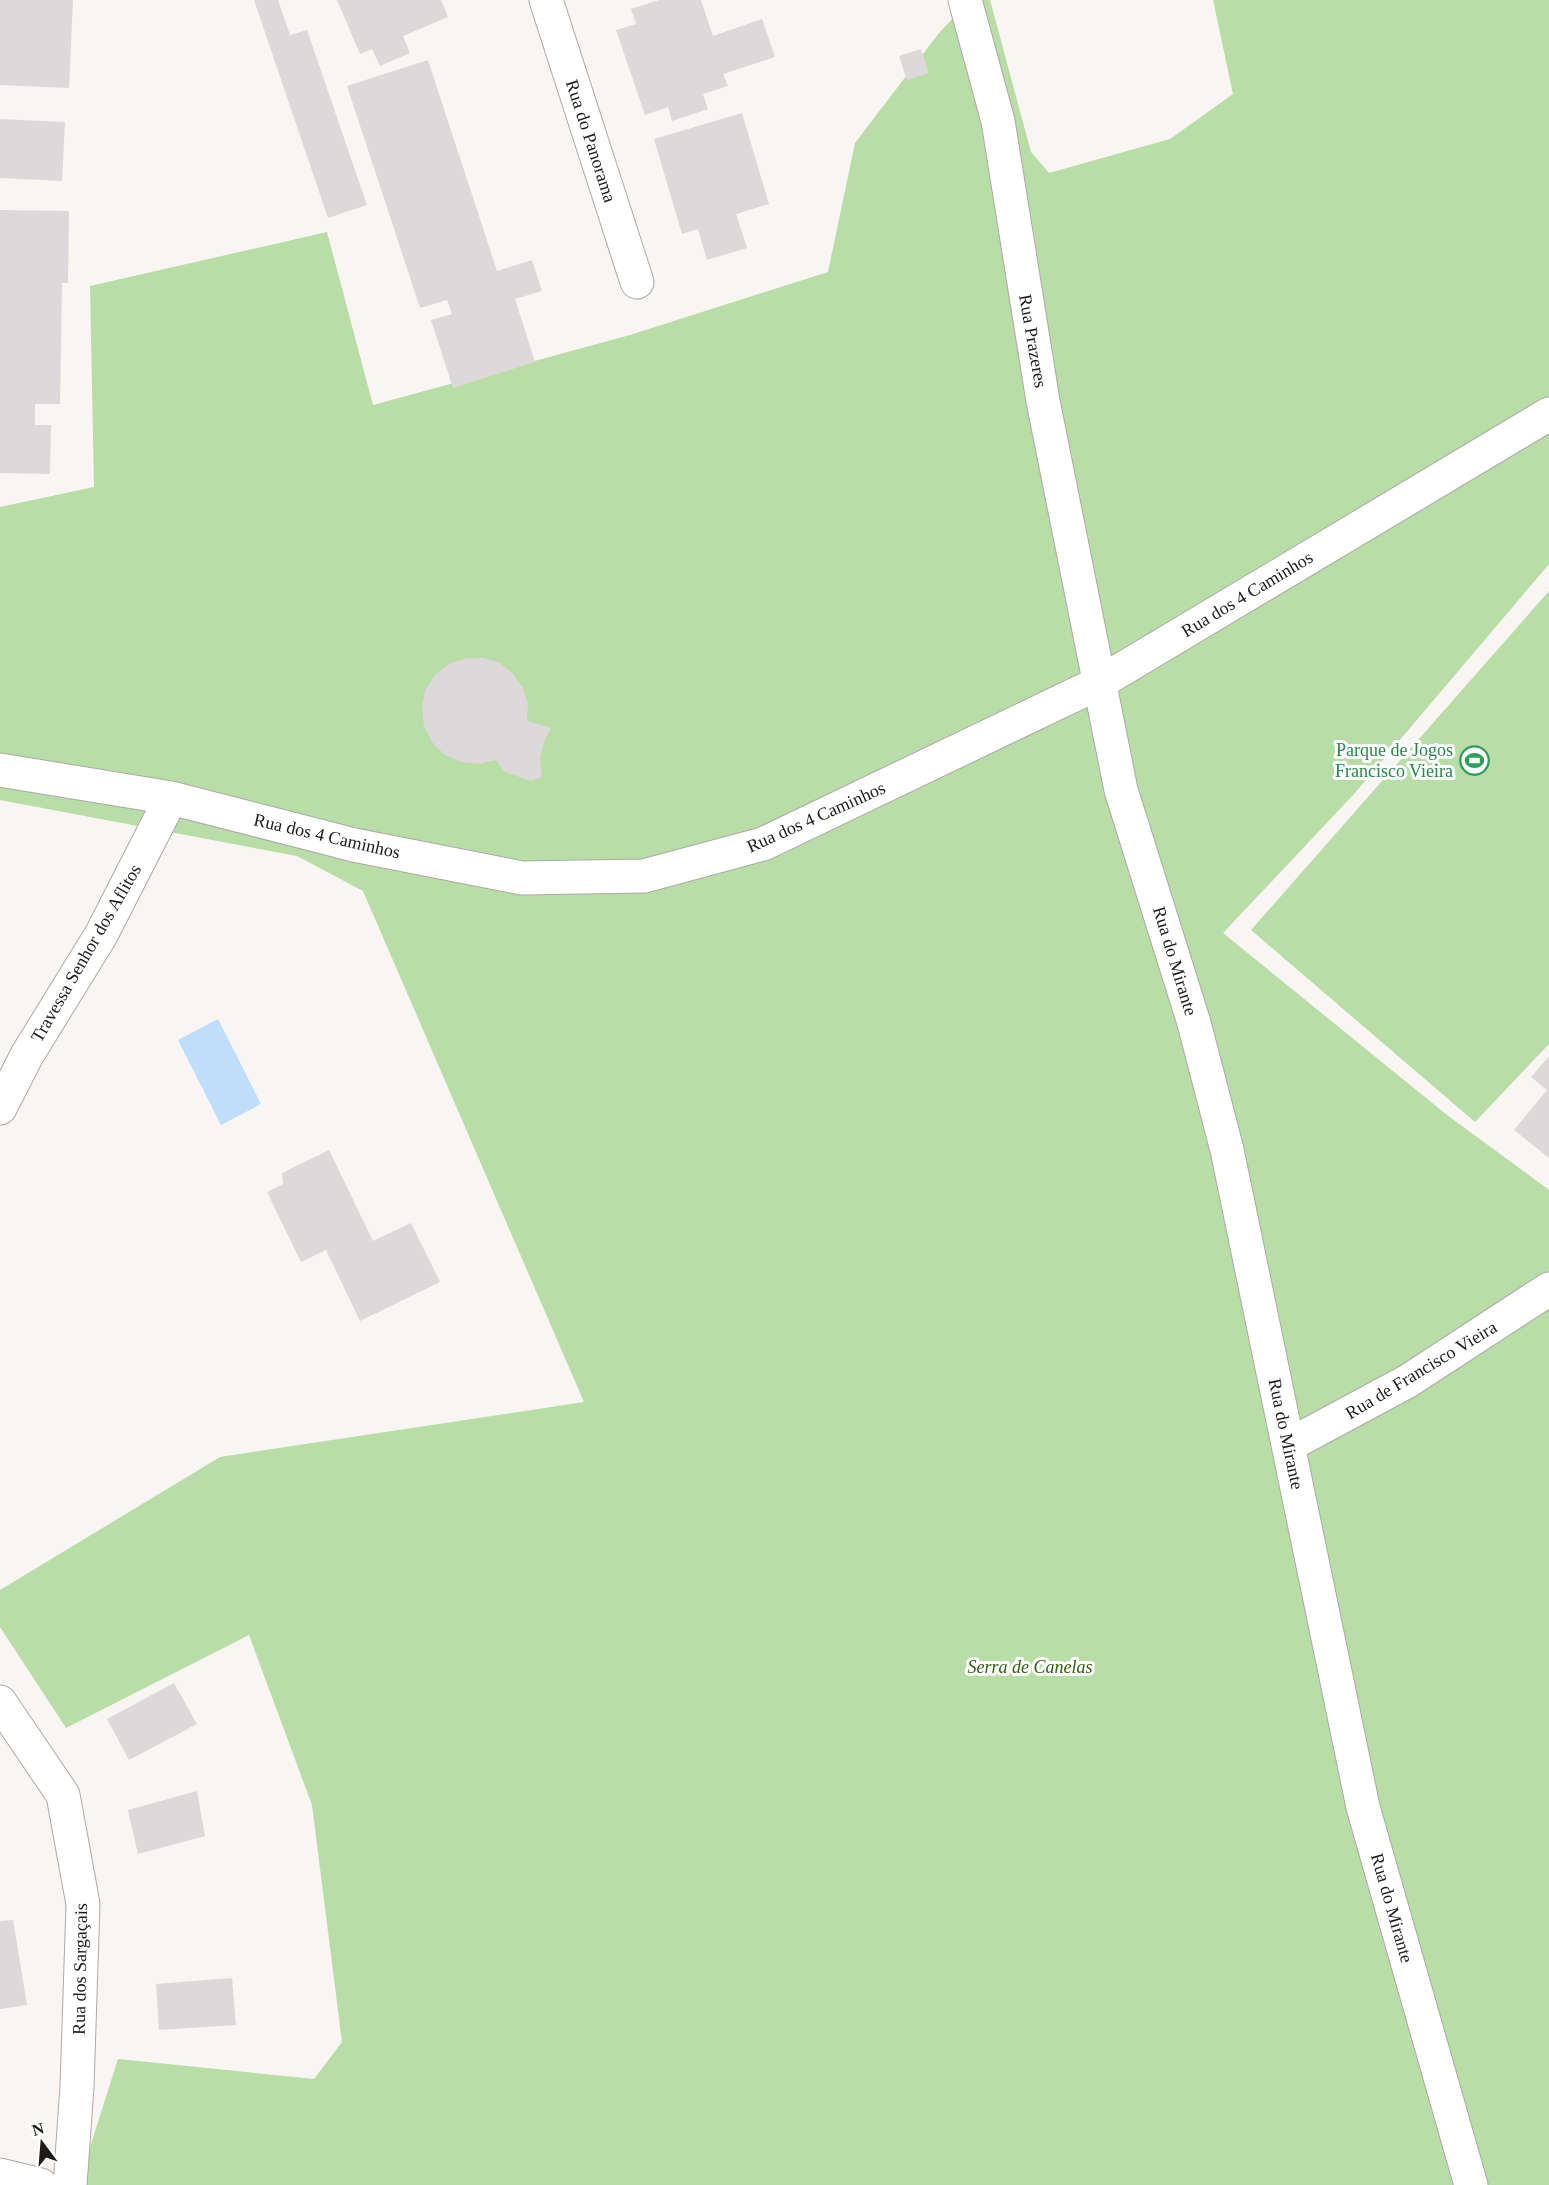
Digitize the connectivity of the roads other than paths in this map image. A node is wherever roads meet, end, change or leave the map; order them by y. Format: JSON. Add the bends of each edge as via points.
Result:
{"nodes":[{"id":1,"x":546,"y":0,"type":"edge"},
{"id":2,"x":965,"y":0,"type":"edge"},
{"id":3,"x":637,"y":282,"type":"dead end"},
{"id":4,"x":1549,"y":414,"type":"edge"},
{"id":5,"x":1099,"y":683,"type":"junction"},
{"id":6,"x":0,"y":770,"type":"edge"},
{"id":7,"x":171,"y":798,"type":"junction"},
{"id":8,"x":0,"y":1108,"type":"edge"},
{"id":9,"x":1549,"y":1288,"type":"edge"},
{"id":10,"x":1289,"y":1445,"type":"junction"},
{"id":11,"x":0,"y":1702,"type":"edge"},
{"id":12,"x":0,"y":2175,"type":"edge"},
{"id":13,"x":41,"y":2185,"type":"edge"},
{"id":14,"x":70,"y":2185,"type":"edge"},
{"id":15,"x":1471,"y":2185,"type":"edge"}],
"edges":[{"from":1,"to":3,"type":"street","name":"Rua do Panorama"},
{"from":2,"to":5,"type":"street","name":"Rua Prazeres","via":[[998,121],[1043,401]]},
{"from":4,"to":5,"type":"street","name":"Rua dos 4 Caminhos"},
{"from":5,"to":7,"type":"street","name":"Rua dos 4 Caminhos","via":[[763,844],[644,876],[522,878],[354,845]]},
{"from":5,"to":10,"type":"street","name":"Rua do Mirante","via":[[1121,790],[1194,1023],[1227,1150]]},
{"from":6,"to":7,"type":"street","name":"Rua dos 4 Caminhos"},
{"from":7,"to":8,"type":"street","name":"Travessa Senhor dos Aflitos","via":[[100,935],[27,1055]]},
{"from":9,"to":10,"type":"street","name":"Rua de Francisco Vieira","via":[[1407,1381]]},
{"from":10,"to":15,"type":"street","name":"Rua do Mirante","via":[[1363,1807]]},
{"from":11,"to":14,"type":"street","name":"Rua dos Sargaçais","via":[[63,1795],[83,1904]]},
{"from":12,"to":13,"type":"street"}]}
